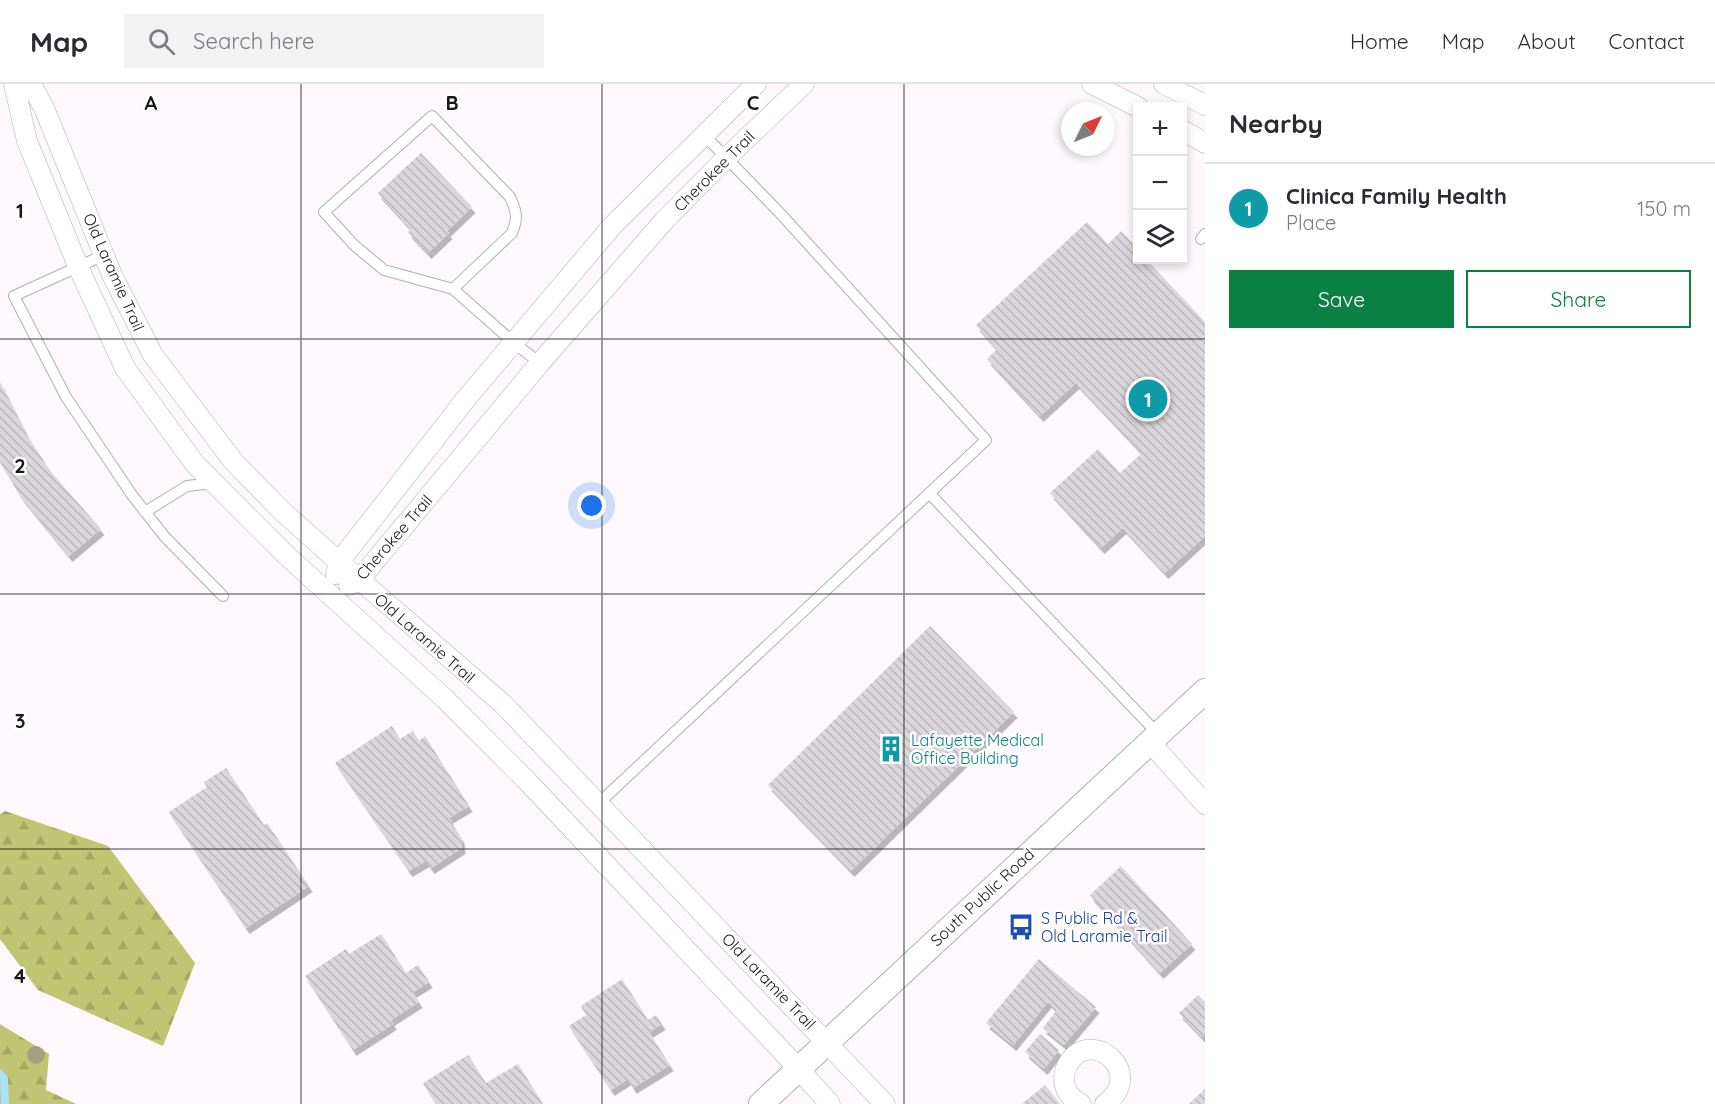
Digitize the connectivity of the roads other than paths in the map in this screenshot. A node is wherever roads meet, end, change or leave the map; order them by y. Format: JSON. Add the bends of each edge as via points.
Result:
{"nodes":[{"id":1,"x":14,"y":84,"type":"edge"},
{"id":2,"x":31,"y":84,"type":"edge"},
{"id":3,"x":756,"y":84,"type":"edge"},
{"id":4,"x":804,"y":84,"type":"edge"},
{"id":5,"x":1092,"y":84,"type":"edge"},
{"id":6,"x":1164,"y":84,"type":"edge"},
{"id":7,"x":1133,"y":104,"type":"edge"},
{"id":8,"x":1205,"y":105,"type":"edge"},
{"id":9,"x":1187,"y":133,"type":"edge"},
{"id":10,"x":704,"y":135,"type":"junction"},
{"id":11,"x":1205,"y":143,"type":"edge"},
{"id":12,"x":726,"y":158,"type":"junction"},
{"id":13,"x":104,"y":255,"type":"junction"},
{"id":14,"x":78,"y":267,"type":"junction"},
{"id":15,"x":453,"y":289,"type":"junction"},
{"id":16,"x":513,"y":342,"type":"junction"},
{"id":17,"x":540,"y":363,"type":"junction"},
{"id":18,"x":214,"y":483,"type":"junction"},
{"id":19,"x":929,"y":494,"type":"junction"},
{"id":20,"x":145,"y":512,"type":"junction"},
{"id":21,"x":339,"y":562,"type":"junction"},
{"id":22,"x":359,"y":580,"type":"junction"},
{"id":23,"x":331,"y":594,"type":"junction"},
{"id":24,"x":223,"y":596,"type":"dead end"},
{"id":25,"x":1205,"y":691,"type":"edge"},
{"id":26,"x":1154,"y":738,"type":"junction"},
{"id":27,"x":598,"y":804,"type":"junction"},
{"id":28,"x":1205,"y":804,"type":"edge"},
{"id":29,"x":827,"y":1041,"type":"junction"},
{"id":30,"x":798,"y":1068,"type":"junction"},
{"id":31,"x":761,"y":1104,"type":"edge"},
{"id":32,"x":830,"y":1104,"type":"edge"},
{"id":33,"x":885,"y":1104,"type":"edge"},
{"id":34,"x":1081,"y":1104,"type":"edge"},
{"id":35,"x":1105,"y":1104,"type":"edge"}],
"edges":[{"from":1,"to":14,"type":"street","name":"Old Laramie Trail","via":[[27,141]]},
{"from":2,"to":13,"type":"street","name":"Old Laramie Trail"},
{"from":3,"to":10,"type":"street","name":"Cherokee Trail"},
{"from":4,"to":12,"type":"street","name":"Cherokee Trail"},
{"from":5,"to":7,"type":"street"},
{"from":6,"to":8,"type":"street"},
{"from":9,"to":11,"type":"street"},
{"from":10,"to":12,"type":"lane"},
{"from":10,"to":16,"type":"street","name":"Cherokee Trail","via":[[613,225]]},
{"from":12,"to":17,"type":"street","name":"Cherokee Trail","via":[[664,221]]},
{"from":12,"to":19,"type":"lane","via":[[986,440]]},
{"from":13,"to":14,"type":"lane"},
{"from":13,"to":21,"type":"street","name":"Old Laramie Trail","via":[[153,355],[233,461]]},
{"from":14,"to":18,"type":"street","name":"Old Laramie Trail","via":[[125,368],[195,464]]},
{"from":14,"to":20,"type":"lane","via":[[14,296],[66,397]]},
{"from":15,"to":15,"type":"lane","via":[[384,270],[324,212],[432,116],[510,197],[517,212],[512,233]]},
{"from":15,"to":16,"type":"lane"},
{"from":16,"to":17,"type":"lane"},
{"from":16,"to":21,"type":"street","name":"Cherokee Trail"},
{"from":17,"to":22,"type":"street","name":"Cherokee Trail"},
{"from":18,"to":20,"type":"lane","via":[[187,486]]},
{"from":18,"to":23,"type":"street","name":"Old Laramie Trail"},
{"from":19,"to":26,"type":"lane"},
{"from":19,"to":27,"type":"lane"},
{"from":20,"to":24,"type":"lane"},
{"from":21,"to":22,"type":"street","name":"Old Laramie Trail"},
{"from":21,"to":23,"type":"street","name":"Cherokee Trail"},
{"from":22,"to":23,"type":"street","name":"Cherokee Trail"},
{"from":22,"to":27,"type":"street","name":"Old Laramie Trail","via":[[503,704]]},
{"from":23,"to":30,"type":"street","name":"Old Laramie Trail","via":[[469,723]]},
{"from":25,"to":26,"type":"street","name":"South Public Road"},
{"from":26,"to":28,"type":"street"},
{"from":26,"to":29,"type":"street","name":"South Public Road"},
{"from":27,"to":29,"type":"street","name":"Old Laramie Trail"},
{"from":29,"to":30,"type":"street","name":"South Public Road"},
{"from":29,"to":33,"type":"street","name":"Old Laramie Trail"},
{"from":30,"to":31,"type":"street","name":"South Public Road"},
{"from":30,"to":32,"type":"street","name":"Old Laramie Trail"},
{"from":34,"to":35,"type":"street","via":[[1069,1095],[1064,1076],[1072,1058],[1090,1050],[1108,1055],[1120,1071],[1118,1090]]}]}
